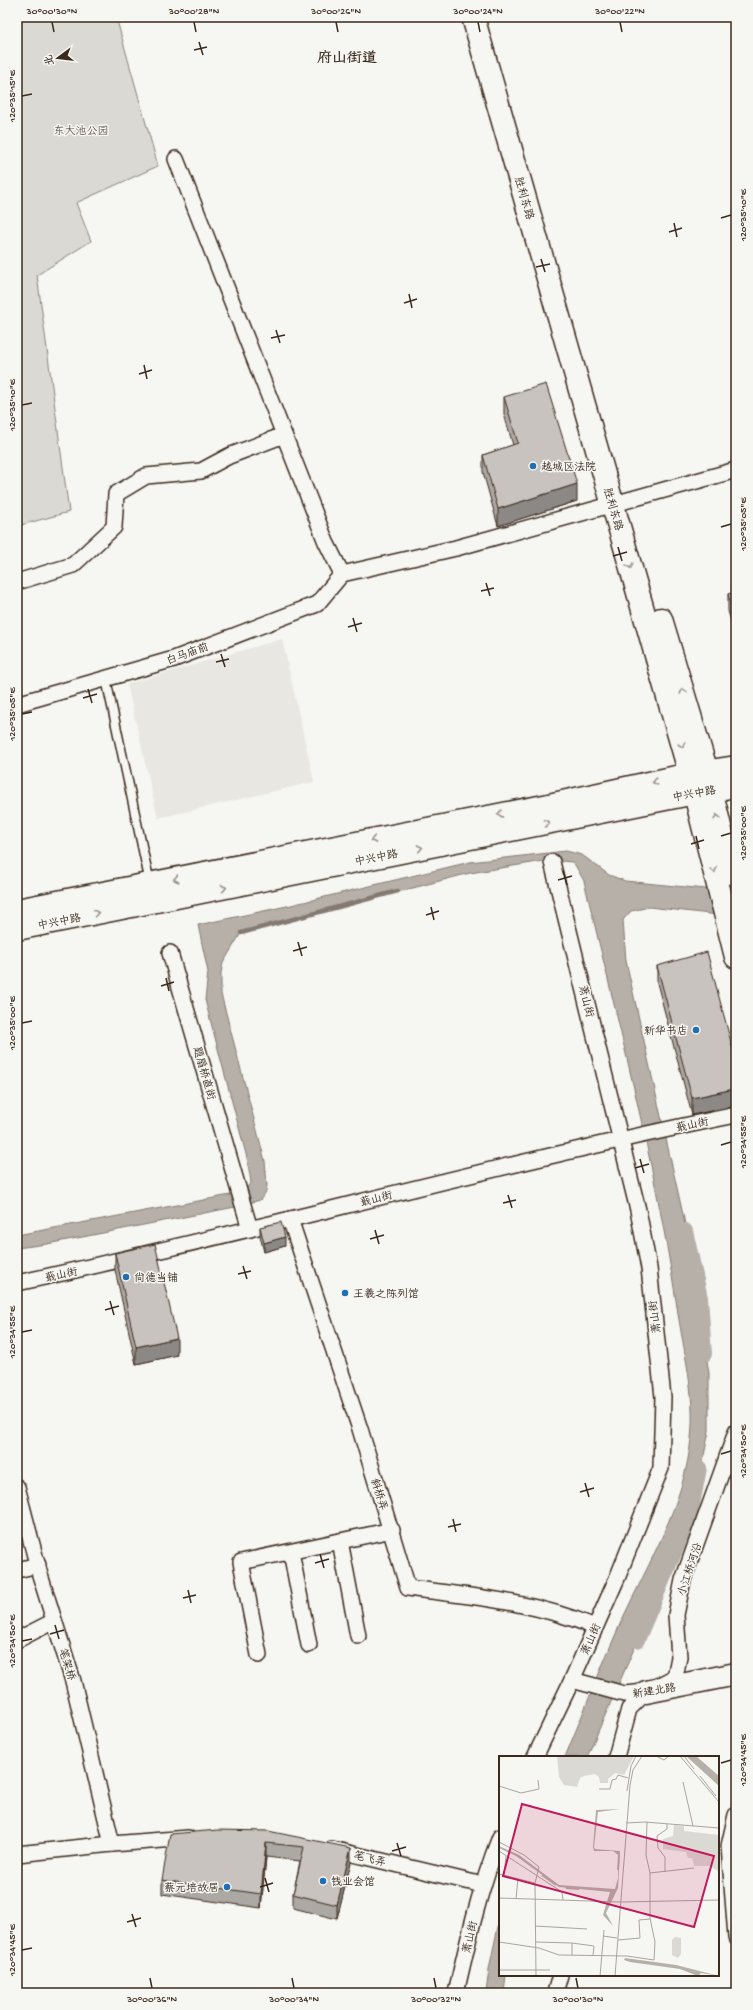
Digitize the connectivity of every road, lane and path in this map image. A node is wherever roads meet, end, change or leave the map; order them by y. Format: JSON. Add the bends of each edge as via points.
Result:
{"nodes":[{"id":1,"x":472,"y":17,"type":"edge"},
{"id":2,"x":483,"y":17,"type":"edge"},
{"id":3,"x":176,"y":159,"type":"dead end"},
{"id":4,"x":284,"y":435,"type":"junction"},
{"id":5,"x":736,"y":470,"type":"edge"},
{"id":6,"x":619,"y":502,"type":"junction"},
{"id":7,"x":342,"y":574,"type":"junction"},
{"id":8,"x":17,"y":582,"type":"edge"},
{"id":9,"x":106,"y":679,"type":"junction"},
{"id":10,"x":17,"y":704,"type":"edge"},
{"id":11,"x":736,"y":767,"type":"edge"},
{"id":12,"x":701,"y":782,"type":"junction"},
{"id":13,"x":736,"y":786,"type":"edge"},
{"id":14,"x":552,"y":862,"type":"dead end"},
{"id":15,"x":150,"y":884,"type":"junction"},
{"id":16,"x":728,"y":895,"type":"edge"},
{"id":17,"x":17,"y":910,"type":"edge"},
{"id":18,"x":17,"y":929,"type":"edge"},
{"id":19,"x":170,"y":953,"type":"dead end"},
{"id":20,"x":736,"y":957,"type":"edge"},
{"id":21,"x":736,"y":1114,"type":"edge"},
{"id":22,"x":626,"y":1138,"type":"junction"},
{"id":23,"x":290,"y":1219,"type":"junction"},
{"id":24,"x":250,"y":1229,"type":"junction"},
{"id":25,"x":17,"y":1283,"type":"edge"},
{"id":26,"x":736,"y":1432,"type":"edge"},
{"id":27,"x":17,"y":1487,"type":"edge"},
{"id":28,"x":392,"y":1530,"type":"junction"},
{"id":29,"x":340,"y":1541,"type":"junction"},
{"id":30,"x":291,"y":1552,"type":"junction"},
{"id":31,"x":38,"y":1565,"type":"junction"},
{"id":32,"x":17,"y":1570,"type":"edge"},
{"id":33,"x":54,"y":1621,"type":"junction"},
{"id":34,"x":595,"y":1627,"type":"junction"},
{"id":35,"x":358,"y":1636,"type":"dead end"},
{"id":36,"x":17,"y":1640,"type":"edge"},
{"id":37,"x":309,"y":1645,"type":"dead end"},
{"id":38,"x":259,"y":1655,"type":"dead end"},
{"id":39,"x":735,"y":1677,"type":"edge"},
{"id":40,"x":576,"y":1682,"type":"junction"},
{"id":41,"x":646,"y":1692,"type":"junction"},
{"id":42,"x":536,"y":1756,"type":"edge"},
{"id":43,"x":616,"y":1756,"type":"edge"},
{"id":44,"x":736,"y":1815,"type":"edge"},
{"id":45,"x":204,"y":1836,"type":"edge"},
{"id":46,"x":499,"y":1840,"type":"edge"},
{"id":47,"x":112,"y":1844,"type":"junction"},
{"id":48,"x":315,"y":1844,"type":"edge"},
{"id":49,"x":17,"y":1854,"type":"edge"},
{"id":50,"x":733,"y":1857,"type":"edge"},
{"id":51,"x":483,"y":1885,"type":"junction"},
{"id":52,"x":736,"y":1937,"type":"edge"},
{"id":53,"x":560,"y":1976,"type":"edge"},
{"id":54,"x":456,"y":1993,"type":"edge"},
{"id":55,"x":555,"y":1993,"type":"edge"}],
"edges":[{"from":1,"to":6,"type":"main road","name":"胜利东路"},
{"from":2,"to":6,"type":"main road","name":"胜利东路"},
{"from":3,"to":4,"type":"street"},
{"from":4,"to":7,"type":"street","via":[[326,542]]},
{"from":4,"to":8,"type":"street","via":[[229,456],[201,470],[146,476],[116,494],[114,527],[73,565]]},
{"from":5,"to":6,"type":"street"},
{"from":6,"to":7,"type":"street","via":[[456,548]]},
{"from":6,"to":12,"type":"main road","name":"胜利东路"},
{"from":7,"to":9,"type":"street","name":"白马庙前","via":[[317,604],[174,659]]},
{"from":9,"to":10,"type":"street","name":"白马庙前"},
{"from":9,"to":15,"type":"lane"},
{"from":11,"to":12,"type":"main road","name":"中兴中路"},
{"from":12,"to":13,"type":"main road","name":"中兴中路"},
{"from":12,"to":15,"type":"main road","name":"中兴中路","one_way":true,"via":[[544,806]]},
{"from":12,"to":16,"type":"main road","name":"胜利东路"},
{"from":18,"to":12,"type":"main road","name":"中兴中路","one_way":true},
{"from":14,"to":22,"type":"street","name":"萧山街"},
{"from":15,"to":17,"type":"main road","name":"中兴中路"},
{"from":16,"to":20,"type":"main road","name":"胜利东路","via":[[728,926]]},
{"from":19,"to":24,"type":"street","name":"题扇桥直街"},
{"from":21,"to":22,"type":"street","name":"蕺山街"},
{"from":22,"to":23,"type":"street","name":"蕺山街"},
{"from":22,"to":34,"type":"street","name":"萧山街","via":[[653,1303],[663,1397],[661,1468]]},
{"from":23,"to":24,"type":"street","name":"蕺山街"},
{"from":23,"to":28,"type":"street","name":"斜桥弄"},
{"from":24,"to":25,"type":"street","name":"蕺山街","via":[[110,1264]]},
{"from":26,"to":41,"type":"street","name":"小江桥河沿","via":[[683,1580],[676,1615],[679,1657],[675,1677]]},
{"from":27,"to":31,"type":"street","name":"笔架桥"},
{"from":28,"to":29,"type":"street"},
{"from":28,"to":34,"type":"street","name":"斜桥弄","via":[[408,1588],[529,1607]]},
{"from":29,"to":30,"type":"street"},
{"from":29,"to":35,"type":"street"},
{"from":30,"to":37,"type":"street"},
{"from":30,"to":38,"type":"street","via":[[241,1562]]},
{"from":31,"to":32,"type":"street"},
{"from":31,"to":33,"type":"street","name":"笔架桥"},
{"from":33,"to":36,"type":"street"},
{"from":33,"to":47,"type":"street","name":"笔架桥","via":[[73,1681]]},
{"from":34,"to":40,"type":"street","name":"萧山街"},
{"from":39,"to":41,"type":"main road","name":"新建北路"},
{"from":40,"to":41,"type":"street","name":"新建北路","via":[[624,1694]]},
{"from":40,"to":42,"type":"street","name":"萧山街"},
{"from":41,"to":43,"type":"street","name":"小江桥河沿","via":[[629,1709]]},
{"from":44,"to":50,"type":"street","via":[[729,1846]]},
{"from":45,"to":47,"type":"street"},
{"from":46,"to":51,"type":"street","name":"萧山街"},
{"from":47,"to":49,"type":"street"},
{"from":48,"to":51,"type":"street","name":"笔飞弄"},
{"from":50,"to":52,"type":"street"},
{"from":51,"to":54,"type":"street","name":"萧山街"},
{"from":53,"to":55,"type":"street"}]}
